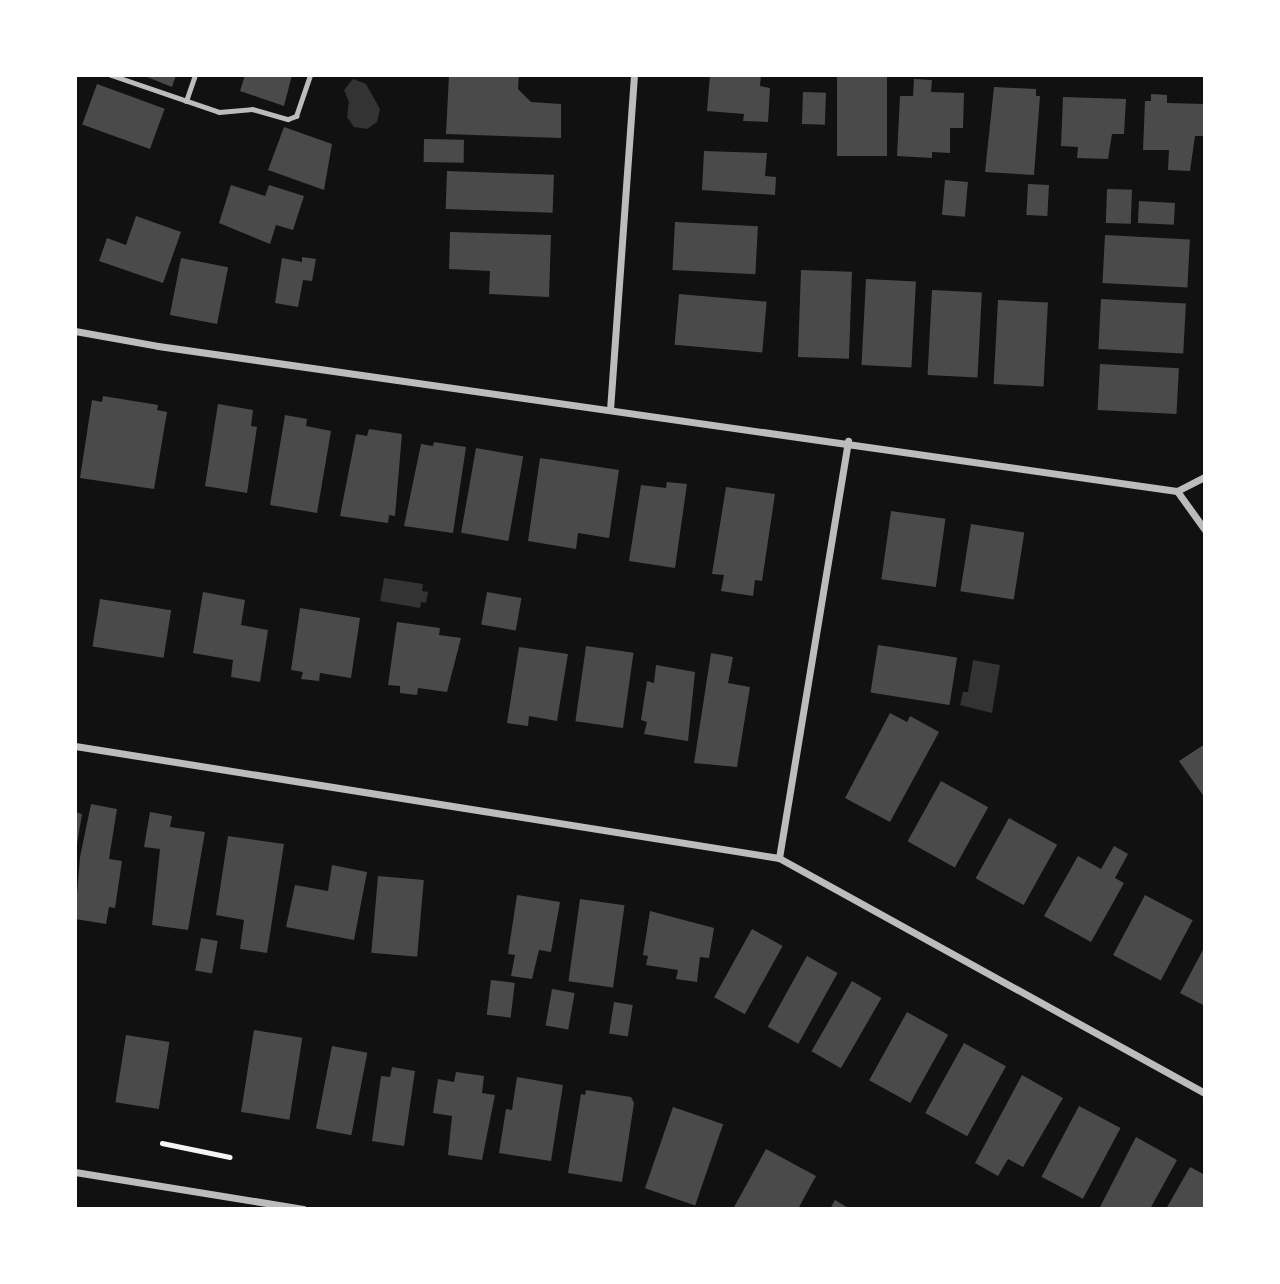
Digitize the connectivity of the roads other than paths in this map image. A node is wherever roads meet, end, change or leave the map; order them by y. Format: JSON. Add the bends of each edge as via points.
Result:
{"nodes":[{"id":1,"x":111,"y":75,"type":"edge"},
{"id":2,"x":195,"y":75,"type":"edge"},
{"id":3,"x":310,"y":75,"type":"edge"},
{"id":4,"x":634,"y":75,"type":"edge"},
{"id":5,"x":186,"y":101,"type":"junction"},
{"id":6,"x":75,"y":331,"type":"edge"},
{"id":7,"x":610,"y":410,"type":"junction"},
{"id":8,"x":848,"y":441,"type":"junction"},
{"id":9,"x":1205,"y":477,"type":"edge"},
{"id":10,"x":1177,"y":491,"type":"junction"},
{"id":11,"x":1205,"y":530,"type":"edge"},
{"id":12,"x":75,"y":746,"type":"edge"},
{"id":13,"x":779,"y":859,"type":"junction"},
{"id":14,"x":1205,"y":1093,"type":"edge"},
{"id":15,"x":75,"y":1172,"type":"edge"},
{"id":16,"x":303,"y":1209,"type":"edge"}],
"edges":[{"from":1,"to":5,"type":"lane"},
{"from":2,"to":5,"type":"lane"},
{"from":3,"to":5,"type":"lane","via":[[296,116],[288,120],[252,108],[219,112]]},
{"from":4,"to":7,"type":"street"},
{"from":6,"to":7,"type":"street"},
{"from":7,"to":8,"type":"street"},
{"from":8,"to":10,"type":"street"},
{"from":8,"to":13,"type":"street"},
{"from":9,"to":10,"type":"street"},
{"from":10,"to":11,"type":"street"},
{"from":12,"to":13,"type":"street"},
{"from":13,"to":14,"type":"street"},
{"from":15,"to":16,"type":"street"}]}
